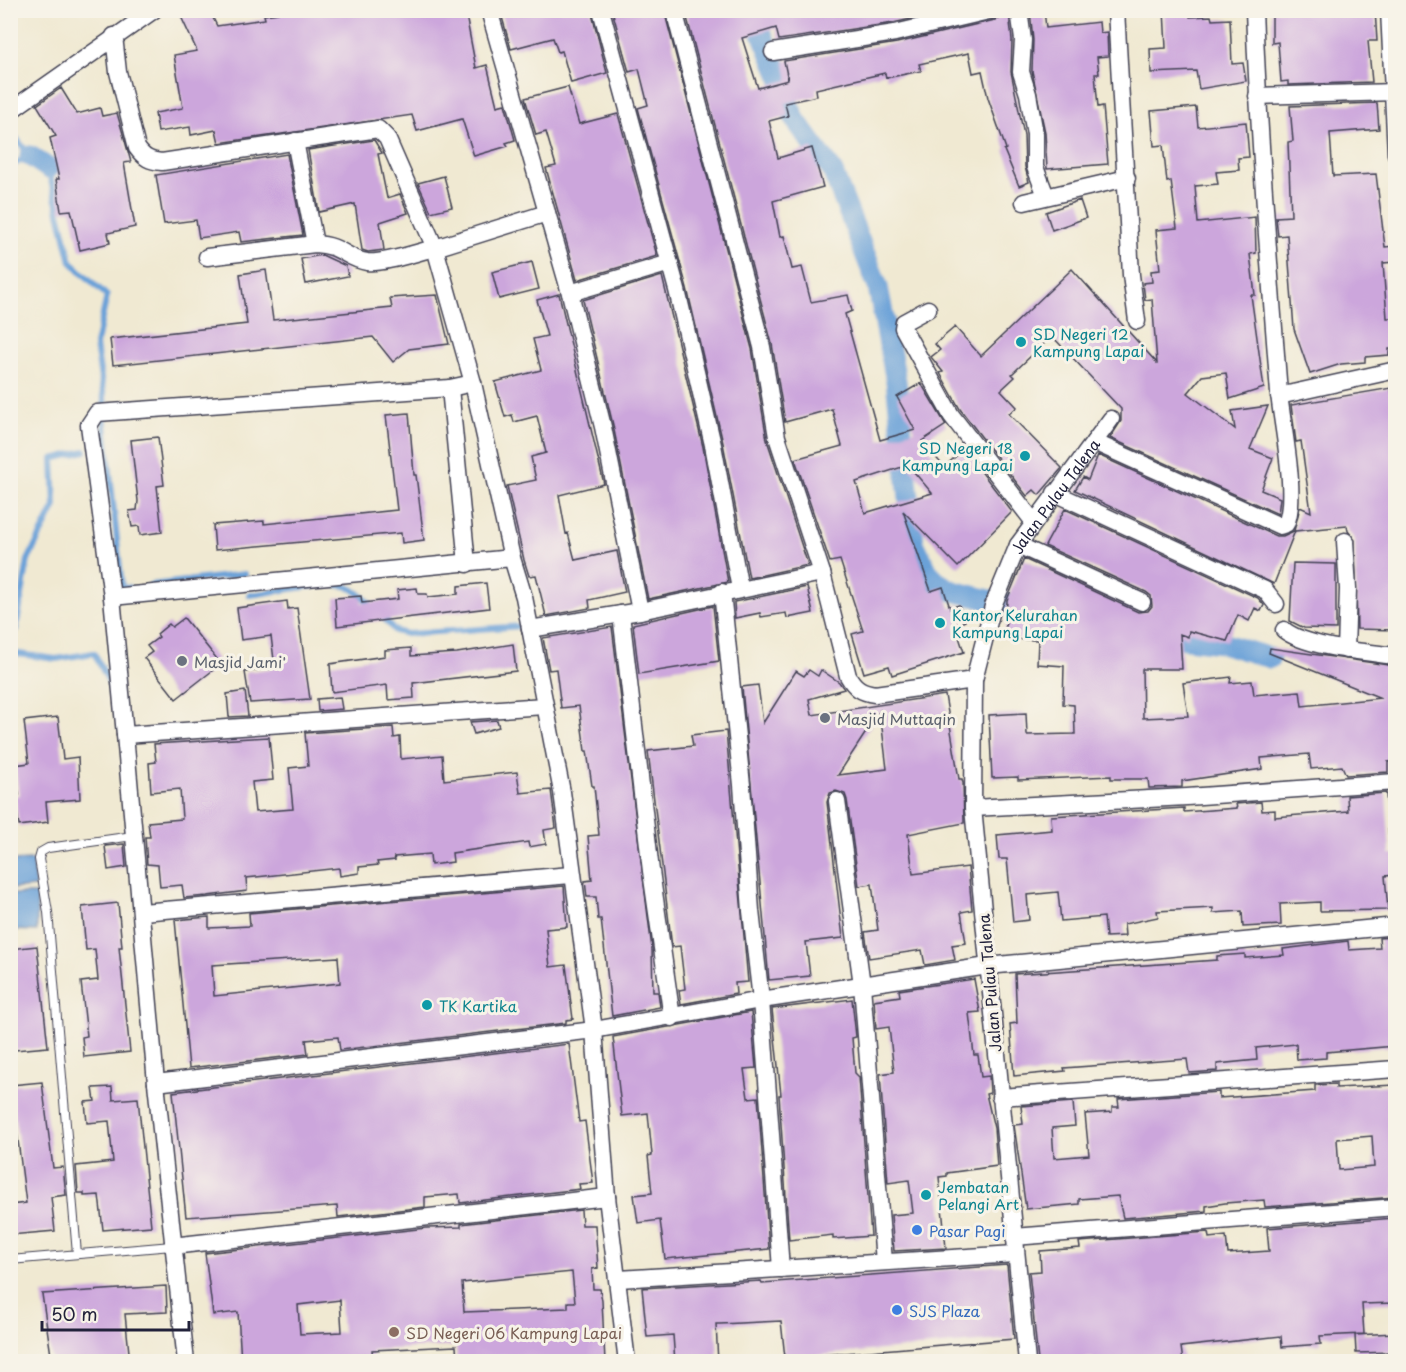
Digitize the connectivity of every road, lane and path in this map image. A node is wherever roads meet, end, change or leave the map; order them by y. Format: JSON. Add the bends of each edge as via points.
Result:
{"nodes":[{"id":1,"x":154,"y":10,"type":"edge"},
{"id":2,"x":489,"y":10,"type":"edge"},
{"id":3,"x":601,"y":10,"type":"edge"},
{"id":4,"x":674,"y":10,"type":"edge"},
{"id":5,"x":993,"y":10,"type":"edge"},
{"id":6,"x":1020,"y":10,"type":"edge"},
{"id":7,"x":1116,"y":10,"type":"edge"},
{"id":8,"x":1254,"y":10,"type":"edge"},
{"id":9,"x":1389,"y":10,"type":"edge"},
{"id":10,"x":114,"y":36,"type":"junction"},
{"id":11,"x":773,"y":52,"type":"dead end"},
{"id":12,"x":1394,"y":92,"type":"edge"},
{"id":13,"x":1257,"y":96,"type":"junction"},
{"id":14,"x":13,"y":109,"type":"edge"},
{"id":15,"x":294,"y":141,"type":"junction"},
{"id":16,"x":1395,"y":154,"type":"edge"},
{"id":17,"x":1127,"y":178,"type":"junction"},
{"id":18,"x":1047,"y":196,"type":"junction"},
{"id":19,"x":1024,"y":202,"type":"dead end"},
{"id":20,"x":547,"y":213,"type":"junction"},
{"id":21,"x":315,"y":244,"type":"junction"},
{"id":22,"x":435,"y":248,"type":"junction"},
{"id":23,"x":207,"y":257,"type":"dead end"},
{"id":24,"x":670,"y":263,"type":"junction"},
{"id":25,"x":570,"y":293,"type":"junction"},
{"id":26,"x":928,"y":309,"type":"dead end"},
{"id":27,"x":1137,"y":321,"type":"dead end"},
{"id":28,"x":1395,"y":370,"type":"edge"},
{"id":29,"x":473,"y":383,"type":"junction"},
{"id":30,"x":450,"y":388,"type":"junction"},
{"id":31,"x":1279,"y":396,"type":"junction"},
{"id":32,"x":1111,"y":419,"type":"dead end"},
{"id":33,"x":1094,"y":442,"type":"junction"},
{"id":34,"x":1055,"y":493,"type":"junction"},
{"id":35,"x":1033,"y":521,"type":"junction"},
{"id":36,"x":1345,"y":541,"type":"dead end"},
{"id":37,"x":1018,"y":545,"type":"junction"},
{"id":38,"x":512,"y":558,"type":"junction"},
{"id":39,"x":466,"y":564,"type":"junction"},
{"id":40,"x":822,"y":573,"type":"junction"},
{"id":41,"x":740,"y":589,"type":"junction"},
{"id":42,"x":722,"y":592,"type":"junction"},
{"id":43,"x":112,"y":597,"type":"junction"},
{"id":44,"x":1142,"y":602,"type":"dead end"},
{"id":45,"x":1276,"y":604,"type":"dead end"},
{"id":46,"x":640,"y":611,"type":"junction"},
{"id":47,"x":621,"y":614,"type":"junction"},
{"id":48,"x":530,"y":629,"type":"junction"},
{"id":49,"x":1284,"y":630,"type":"dead end"},
{"id":50,"x":1346,"y":650,"type":"junction"},
{"id":51,"x":1395,"y":656,"type":"edge"},
{"id":52,"x":974,"y":680,"type":"junction"},
{"id":53,"x":544,"y":706,"type":"junction"},
{"id":54,"x":124,"y":735,"type":"junction"},
{"id":55,"x":1395,"y":782,"type":"edge"},
{"id":56,"x":837,"y":801,"type":"dead end"},
{"id":57,"x":973,"y":808,"type":"junction"},
{"id":58,"x":133,"y":836,"type":"junction"},
{"id":59,"x":572,"y":875,"type":"junction"},
{"id":60,"x":142,"y":912,"type":"junction"},
{"id":61,"x":1395,"y":926,"type":"edge"},
{"id":62,"x":988,"y":966,"type":"junction"},
{"id":63,"x":862,"y":985,"type":"junction"},
{"id":64,"x":761,"y":1000,"type":"junction"},
{"id":65,"x":672,"y":1018,"type":"junction"},
{"id":66,"x":594,"y":1030,"type":"junction"},
{"id":67,"x":1395,"y":1069,"type":"edge"},
{"id":68,"x":156,"y":1083,"type":"junction"},
{"id":69,"x":1000,"y":1097,"type":"junction"},
{"id":70,"x":607,"y":1197,"type":"junction"},
{"id":71,"x":1395,"y":1207,"type":"edge"},
{"id":72,"x":1014,"y":1237,"type":"junction"},
{"id":73,"x":172,"y":1246,"type":"junction"},
{"id":74,"x":77,"y":1254,"type":"junction"},
{"id":75,"x":1016,"y":1254,"type":"junction"},
{"id":76,"x":10,"y":1260,"type":"edge"},
{"id":77,"x":884,"y":1262,"type":"junction"},
{"id":78,"x":781,"y":1269,"type":"junction"},
{"id":79,"x":619,"y":1279,"type":"junction"},
{"id":80,"x":186,"y":1362,"type":"edge"},
{"id":81,"x":627,"y":1362,"type":"edge"},
{"id":82,"x":1027,"y":1362,"type":"edge"}],
"edges":[{"from":1,"to":10,"type":"street"},
{"from":2,"to":20,"type":"street"},
{"from":3,"to":24,"type":"street"},
{"from":4,"to":40,"type":"street","via":[[762,347],[777,437]]},
{"from":5,"to":11,"type":"street","via":[[895,33]]},
{"from":6,"to":18,"type":"street","via":[[1021,72],[1035,134],[1035,166]]},
{"from":7,"to":17,"type":"street"},
{"from":8,"to":13,"type":"street"},
{"from":9,"to":12,"type":"street"},
{"from":10,"to":14,"type":"street"},
{"from":10,"to":15,"type":"street","via":[[118,72],[137,148],[143,157],[162,162]]},
{"from":12,"to":13,"type":"street"},
{"from":12,"to":16,"type":"street"},
{"from":13,"to":31,"type":"street"},
{"from":15,"to":21,"type":"street"},
{"from":15,"to":22,"type":"street","via":[[375,128],[382,131]]},
{"from":17,"to":18,"type":"street"},
{"from":17,"to":27,"type":"street"},
{"from":18,"to":19,"type":"street"},
{"from":20,"to":22,"type":"street"},
{"from":20,"to":25,"type":"street"},
{"from":21,"to":22,"type":"street","via":[[330,245],[373,262]]},
{"from":21,"to":23,"type":"street"},
{"from":22,"to":29,"type":"street"},
{"from":24,"to":25,"type":"street"},
{"from":24,"to":41,"type":"street","via":[[713,445]]},
{"from":25,"to":46,"type":"street","via":[[603,427]]},
{"from":26,"to":35,"type":"street","via":[[904,322],[903,328],[951,414]]},
{"from":28,"to":31,"type":"street"},
{"from":29,"to":30,"type":"street"},
{"from":29,"to":38,"type":"street"},
{"from":30,"to":39,"type":"street"},
{"from":30,"to":43,"type":"street","via":[[97,413],[89,425]]},
{"from":31,"to":33,"type":"street","via":[[1290,490],[1289,517],[1284,526]]},
{"from":32,"to":33,"type":"street","name":"Jalan Pulau Talena"},
{"from":33,"to":34,"type":"street","name":"Jalan Pulau Talena"},
{"from":34,"to":35,"type":"street","name":"Jalan Pulau Talena"},
{"from":34,"to":45,"type":"street","via":[[1265,590]]},
{"from":35,"to":37,"type":"street","name":"Jalan Pulau Talena"},
{"from":36,"to":50,"type":"street"},
{"from":37,"to":44,"type":"street"},
{"from":37,"to":52,"type":"street","name":"Jalan Pulau Talena","via":[[993,606]]},
{"from":38,"to":39,"type":"street"},
{"from":38,"to":48,"type":"street"},
{"from":39,"to":43,"type":"street"},
{"from":40,"to":41,"type":"street"},
{"from":40,"to":52,"type":"street","via":[[848,676],[862,692],[875,694]]},
{"from":41,"to":42,"type":"street"},
{"from":42,"to":46,"type":"street"},
{"from":42,"to":64,"type":"street"},
{"from":43,"to":54,"type":"street"},
{"from":46,"to":47,"type":"street"},
{"from":47,"to":48,"type":"street"},
{"from":47,"to":65,"type":"street"},
{"from":48,"to":53,"type":"street"},
{"from":49,"to":50,"type":"street"},
{"from":50,"to":51,"type":"street"},
{"from":52,"to":57,"type":"street","name":"Jalan Pulau Talena"},
{"from":53,"to":54,"type":"street"},
{"from":53,"to":59,"type":"street","via":[[562,792]]},
{"from":54,"to":58,"type":"street"},
{"from":55,"to":57,"type":"street"},
{"from":56,"to":63,"type":"street"},
{"from":57,"to":62,"type":"street","name":"Jalan Pulau Talena"},
{"from":58,"to":60,"type":"street"},
{"from":58,"to":74,"type":"lane","via":[[48,848],[39,859],[48,912]]},
{"from":59,"to":60,"type":"street"},
{"from":59,"to":66,"type":"street"},
{"from":60,"to":68,"type":"street"},
{"from":61,"to":62,"type":"street"},
{"from":62,"to":63,"type":"street"},
{"from":62,"to":69,"type":"street","name":"Jalan Pulau Talena"},
{"from":63,"to":64,"type":"street"},
{"from":63,"to":77,"type":"street"},
{"from":64,"to":65,"type":"street"},
{"from":64,"to":78,"type":"street"},
{"from":65,"to":66,"type":"street"},
{"from":66,"to":68,"type":"street"},
{"from":66,"to":70,"type":"street"},
{"from":67,"to":69,"type":"street"},
{"from":68,"to":73,"type":"street"},
{"from":69,"to":72,"type":"street","name":"Jalan Pulau Talena"},
{"from":70,"to":73,"type":"street"},
{"from":70,"to":79,"type":"street"},
{"from":71,"to":72,"type":"street"},
{"from":72,"to":75,"type":"street","name":"Jalan Pulau Talena"},
{"from":73,"to":74,"type":"lane"},
{"from":73,"to":80,"type":"street"},
{"from":74,"to":76,"type":"lane"},
{"from":75,"to":77,"type":"street"},
{"from":75,"to":82,"type":"street","name":"Jalan Pulau Talena"},
{"from":77,"to":78,"type":"street"},
{"from":78,"to":79,"type":"street"},
{"from":79,"to":81,"type":"street"}]}
